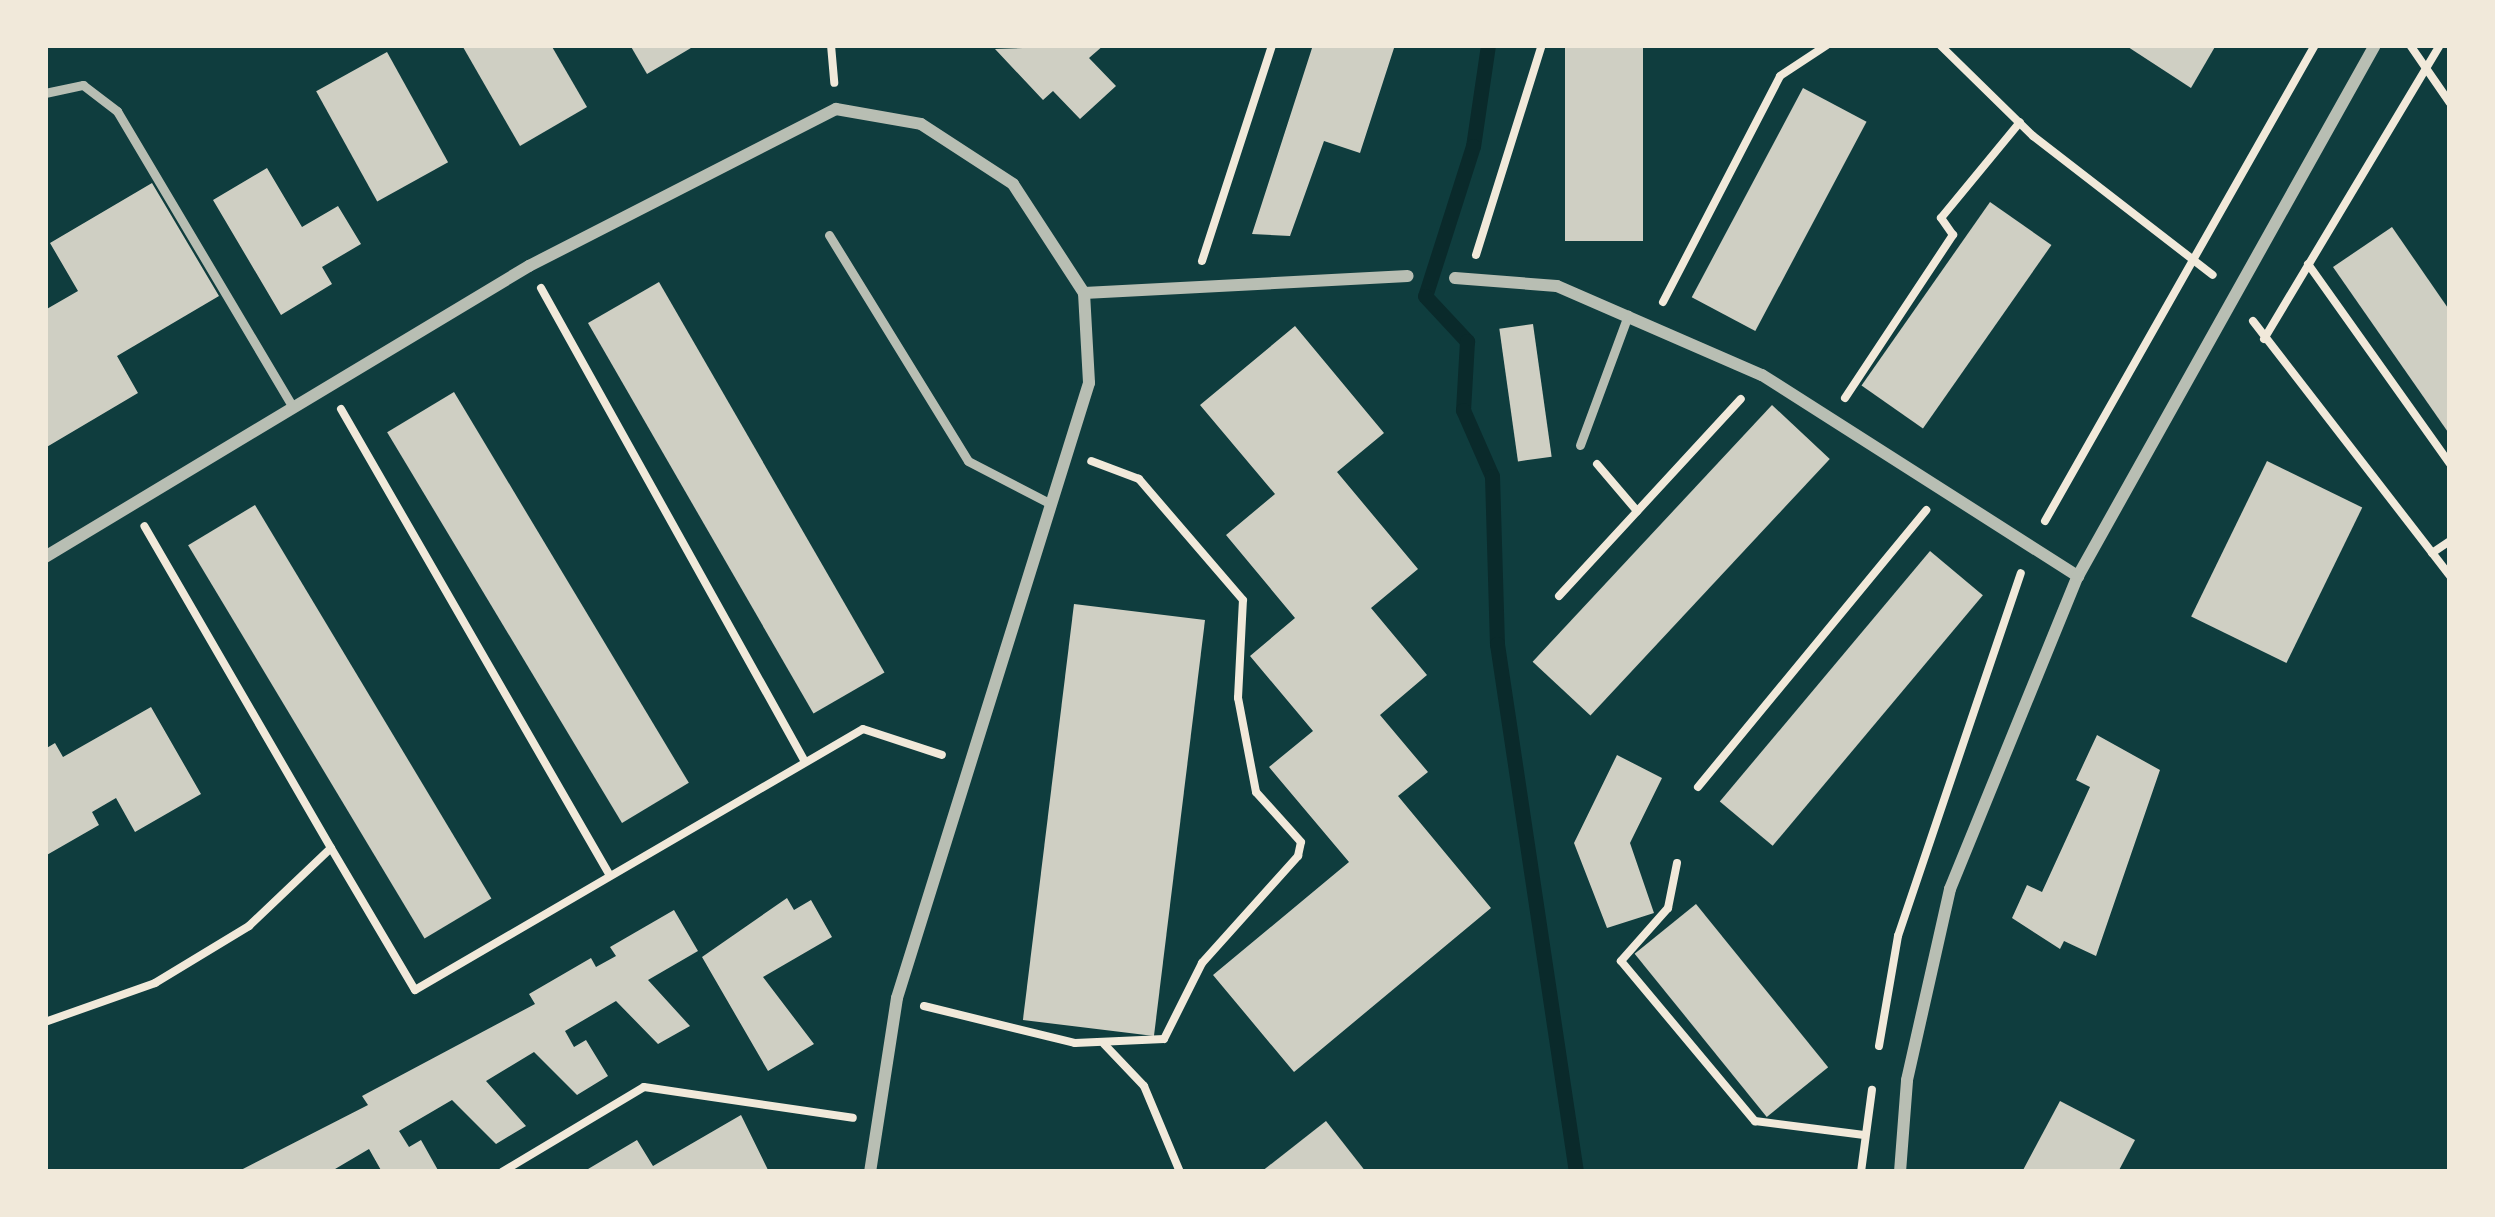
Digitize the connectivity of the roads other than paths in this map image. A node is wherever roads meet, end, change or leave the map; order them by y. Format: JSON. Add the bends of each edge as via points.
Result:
{"nodes":[{"id":1,"x":2375,"y":45,"type":"edge"},
{"id":2,"x":45,"y":93,"type":"edge"},
{"id":3,"x":829,"y":235,"type":"dead end"},
{"id":4,"x":1408,"y":276,"type":"dead end"},
{"id":5,"x":1462,"y":279,"type":"road end"},
{"id":6,"x":1084,"y":293,"type":"junction"},
{"id":7,"x":1628,"y":315,"type":"junction"},
{"id":8,"x":293,"y":408,"type":"junction"},
{"id":9,"x":1580,"y":445,"type":"road end"},
{"id":10,"x":1051,"y":504,"type":"junction"},
{"id":11,"x":45,"y":556,"type":"edge"},
{"id":12,"x":2078,"y":576,"type":"junction"},
{"id":13,"x":870,"y":1172,"type":"edge"},
{"id":14,"x":1900,"y":1172,"type":"edge"}],
"edges":[{"from":1,"to":12,"type":"street","via":[[2232,286]]},
{"from":2,"to":8,"type":"lane","via":[[83,85],[117,111]]},
{"from":3,"to":10,"type":"lane","via":[[968,461]]},
{"from":4,"to":6,"type":"street"},
{"from":5,"to":7,"type":"street","via":[[1557,286]]},
{"from":6,"to":8,"type":"street","via":[[1013,184],[921,124],[836,109],[529,266]]},
{"from":6,"to":10,"type":"street","via":[[1089,383]]},
{"from":7,"to":9,"type":"lane"},
{"from":7,"to":12,"type":"street","via":[[1762,375]]},
{"from":8,"to":11,"type":"street"},
{"from":10,"to":13,"type":"street","via":[[896,998]]},
{"from":12,"to":14,"type":"street","via":[[1950,889],[1907,1080]]}]}
